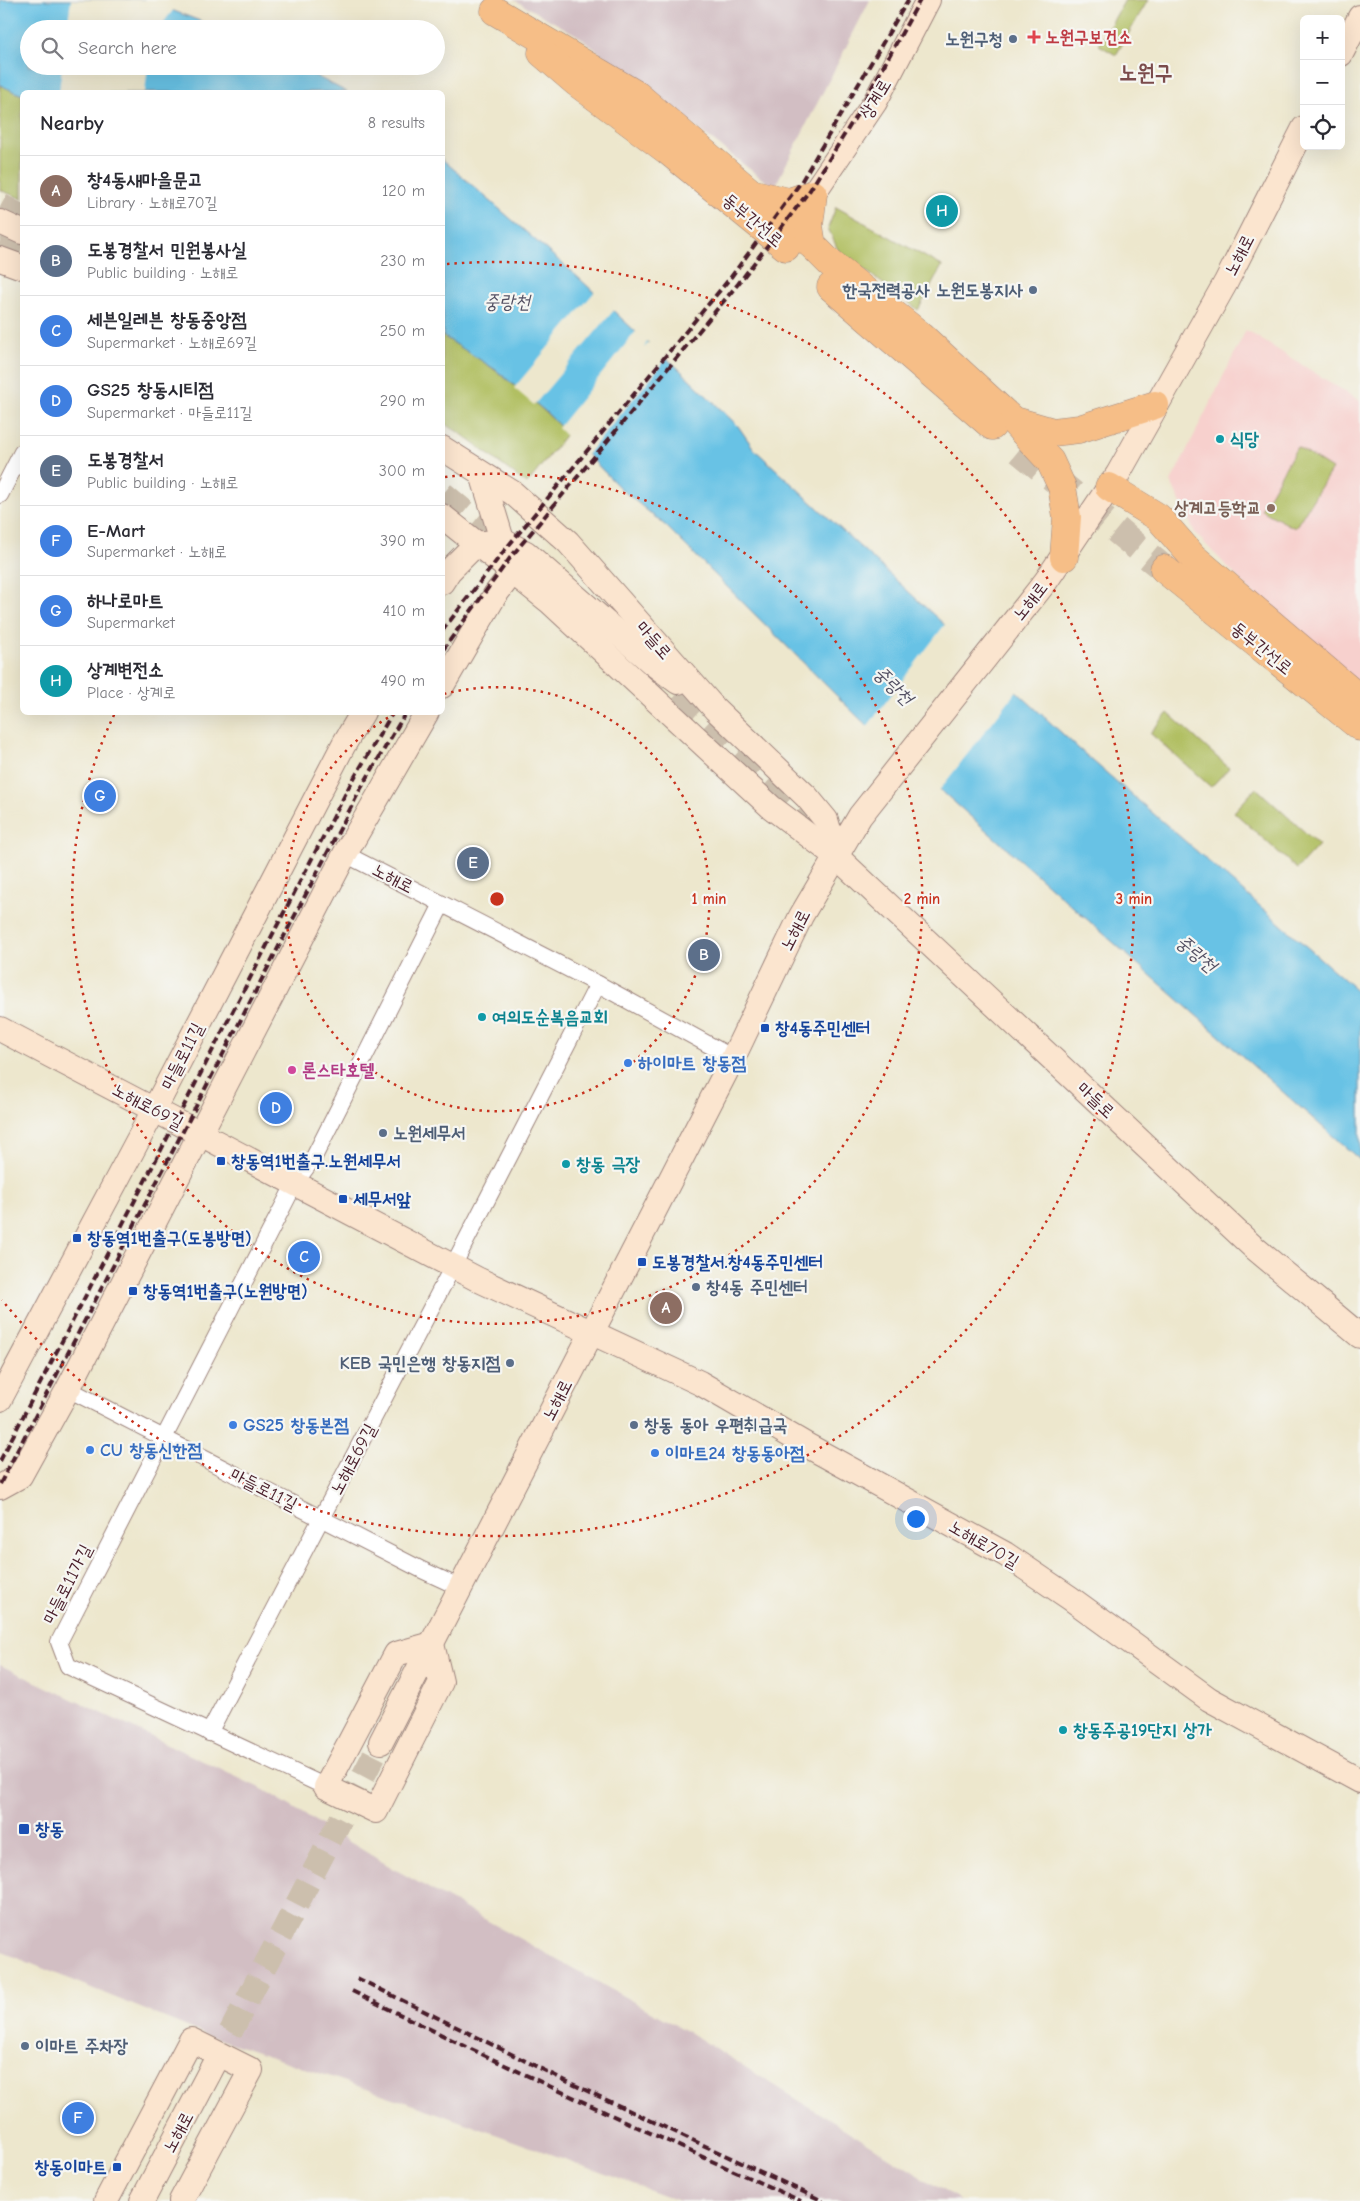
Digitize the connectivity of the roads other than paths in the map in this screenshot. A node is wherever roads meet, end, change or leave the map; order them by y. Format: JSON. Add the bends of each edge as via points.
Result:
{"nodes":[{"id":1,"x":928,"y":0,"type":"edge"},
{"id":2,"x":487,"y":6,"type":"edge"},
{"id":3,"x":1360,"y":18,"type":"edge"},
{"id":4,"x":1345,"y":46,"type":"edge"},
{"id":5,"x":1300,"y":136,"type":"edge"},
{"id":6,"x":753,"y":194,"type":"junction"},
{"id":7,"x":813,"y":194,"type":"junction"},
{"id":8,"x":0,"y":222,"type":"edge"},
{"id":9,"x":20,"y":231,"type":"edge"},
{"id":10,"x":812,"y":245,"type":"junction"},
{"id":11,"x":0,"y":259,"type":"edge"},
{"id":12,"x":20,"y":266,"type":"edge"},
{"id":13,"x":1155,"y":405,"type":"junction"},
{"id":14,"x":1012,"y":420,"type":"junction"},
{"id":15,"x":445,"y":450,"type":"edge"},
{"id":16,"x":1019,"y":450,"type":"tunnel mouth"},
{"id":17,"x":20,"y":456,"type":"edge"},
{"id":18,"x":482,"y":474,"type":"junction"},
{"id":19,"x":1109,"y":488,"type":"junction"},
{"id":20,"x":0,"y":495,"type":"edge"},
{"id":21,"x":445,"y":518,"type":"edge"},
{"id":22,"x":503,"y":541,"type":"junction"},
{"id":23,"x":476,"y":544,"type":"junction"},
{"id":24,"x":1064,"y":557,"type":"junction"},
{"id":25,"x":1164,"y":569,"type":"tunnel mouth"},
{"id":26,"x":512,"y":573,"type":"junction"},
{"id":27,"x":445,"y":577,"type":"edge"},
{"id":28,"x":548,"y":601,"type":"junction"},
{"id":29,"x":484,"y":615,"type":"junction"},
{"id":30,"x":445,"y":681,"type":"edge"},
{"id":31,"x":1360,"y":699,"type":"edge"},
{"id":32,"x":715,"y":709,"type":"junction"},
{"id":33,"x":361,"y":715,"type":"edge"},
{"id":34,"x":425,"y":715,"type":"edge"},
{"id":35,"x":1360,"y":727,"type":"edge"},
{"id":36,"x":345,"y":854,"type":"junction"},
{"id":37,"x":837,"y":857,"type":"junction"},
{"id":38,"x":442,"y":904,"type":"junction"},
{"id":39,"x":598,"y":984,"type":"junction"},
{"id":40,"x":0,"y":1030,"type":"edge"},
{"id":41,"x":732,"y":1058,"type":"junction"},
{"id":42,"x":154,"y":1110,"type":"junction"},
{"id":43,"x":201,"y":1134,"type":"junction"},
{"id":44,"x":295,"y":1183,"type":"junction"},
{"id":45,"x":453,"y":1266,"type":"junction"},
{"id":46,"x":592,"y":1332,"type":"junction"},
{"id":47,"x":1360,"y":1336,"type":"edge"},
{"id":48,"x":68,"y":1389,"type":"junction"},
{"id":49,"x":0,"y":1399,"type":"edge"},
{"id":50,"x":165,"y":1437,"type":"junction"},
{"id":51,"x":0,"y":1487,"type":"edge"},
{"id":52,"x":321,"y":1518,"type":"junction"},
{"id":53,"x":461,"y":1588,"type":"junction"},
{"id":54,"x":432,"y":1644,"type":"junction"},
{"id":55,"x":209,"y":1733,"type":"junction"},
{"id":56,"x":381,"y":1742,"type":"tunnel mouth"},
{"id":57,"x":1360,"y":1781,"type":"edge"},
{"id":58,"x":326,"y":1787,"type":"junction"},
{"id":59,"x":214,"y":2064,"type":"tunnel mouth"},
{"id":60,"x":106,"y":2201,"type":"edge"},
{"id":61,"x":142,"y":2201,"type":"edge"},
{"id":62,"x":181,"y":2201,"type":"edge"}],
"edges":[{"from":1,"to":7,"type":"main road","name":"상계로","via":[[875,102]]},
{"from":2,"to":6,"type":"highway","via":[[638,94]]},
{"from":2,"to":16,"type":"highway","name":"동부간선로","via":[[577,83],[760,225]]},
{"from":3,"to":4,"type":"main road"},
{"from":5,"to":13,"type":"main road","name":"노해로","via":[[1226,282]]},
{"from":6,"to":7,"type":"highway","via":[[789,202]]},
{"from":6,"to":10,"type":"highway"},
{"from":7,"to":10,"type":"highway","via":[[809,226]]},
{"from":8,"to":9,"type":"main road"},
{"from":10,"to":14,"type":"highway","via":[[919,334]]},
{"from":11,"to":12,"type":"main road"},
{"from":13,"to":14,"type":"highway","via":[[1080,429],[1052,432]]},
{"from":13,"to":19,"type":"main road","name":"노해로"},
{"from":14,"to":24,"type":"highway","via":[[1050,461],[1062,487],[1067,517]]},
{"from":15,"to":18,"type":"main road","name":"마들로"},
{"from":17,"to":20,"type":"street"},
{"from":18,"to":22,"type":"main road"},
{"from":18,"to":32,"type":"main road","name":"마들로","via":[[513,493],[568,542]]},
{"from":19,"to":24,"type":"main road","name":"노해로"},
{"from":19,"to":31,"type":"highway","via":[[1158,517],[1193,557]]},
{"from":21,"to":23,"type":"main road","name":"마들로"},
{"from":22,"to":23,"type":"main road"},
{"from":22,"to":26,"type":"main road"},
{"from":22,"to":32,"type":"main road","via":[[526,553],[651,662]]},
{"from":23,"to":26,"type":"main road","name":"마들로"},
{"from":23,"to":27,"type":"main road"},
{"from":24,"to":37,"type":"main road","name":"노해로","via":[[860,816]]},
{"from":25,"to":35,"type":"highway","name":"동부간선로"},
{"from":26,"to":28,"type":"main road","name":"마들로"},
{"from":26,"to":29,"type":"main road"},
{"from":28,"to":29,"type":"main road","via":[[524,595],[508,597]]},
{"from":28,"to":37,"type":"main road","name":"마들로","via":[[771,807]]},
{"from":29,"to":30,"type":"main road"},
{"from":32,"to":37,"type":"main road","name":"마들로","via":[[826,820]]},
{"from":33,"to":42,"type":"main road","name":"마들로11길"},
{"from":34,"to":36,"type":"main road"},
{"from":36,"to":38,"type":"street","name":"노해로"},
{"from":36,"to":43,"type":"main road"},
{"from":37,"to":41,"type":"main road","name":"노해로","via":[[801,916]]},
{"from":37,"to":47,"type":"main road","name":"마들로","via":[[1251,1245]]},
{"from":38,"to":39,"type":"street","name":"노해로"},
{"from":38,"to":44,"type":"street","via":[[314,1157]]},
{"from":39,"to":41,"type":"street","name":"노해로"},
{"from":39,"to":45,"type":"street","name":"노해로69길"},
{"from":40,"to":42,"type":"main road","name":"노해로69길"},
{"from":41,"to":46,"type":"main road","name":"노해로"},
{"from":42,"to":43,"type":"main road","name":"노해로69길"},
{"from":42,"to":49,"type":"main road","name":"마들로11길"},
{"from":43,"to":44,"type":"main road","name":"노해로69길"},
{"from":43,"to":48,"type":"main road"},
{"from":44,"to":45,"type":"main road","name":"노해로69길"},
{"from":44,"to":50,"type":"street"},
{"from":45,"to":46,"type":"main road","name":"노해로69길"},
{"from":45,"to":52,"type":"street","name":"노해로69길"},
{"from":46,"to":53,"type":"main road","name":"노해로"},
{"from":46,"to":57,"type":"main road","name":"노해로70길","via":[[700,1383],[1005,1554],[1209,1699]]},
{"from":48,"to":50,"type":"street","name":"마들로11길"},
{"from":48,"to":51,"type":"main road","via":[[20,1476]]},
{"from":50,"to":52,"type":"street","name":"마들로11길"},
{"from":50,"to":55,"type":"street","name":"마들로11가길","via":[[59,1642],[68,1666]]},
{"from":52,"to":53,"type":"street","name":"마들로11길"},
{"from":52,"to":55,"type":"street"},
{"from":53,"to":54,"type":"main road","name":"노해로"},
{"from":54,"to":56,"type":"main road","name":"노해로"},
{"from":54,"to":58,"type":"main road","via":[[396,1654]]},
{"from":54,"to":58,"type":"main road","via":[[441,1682],[376,1811]]},
{"from":55,"to":58,"type":"street","name":"마들로11가길"},
{"from":59,"to":61,"type":"main road","name":"노해로"},
{"from":60,"to":62,"type":"main road","via":[[191,2040],[251,2070]]}]}
